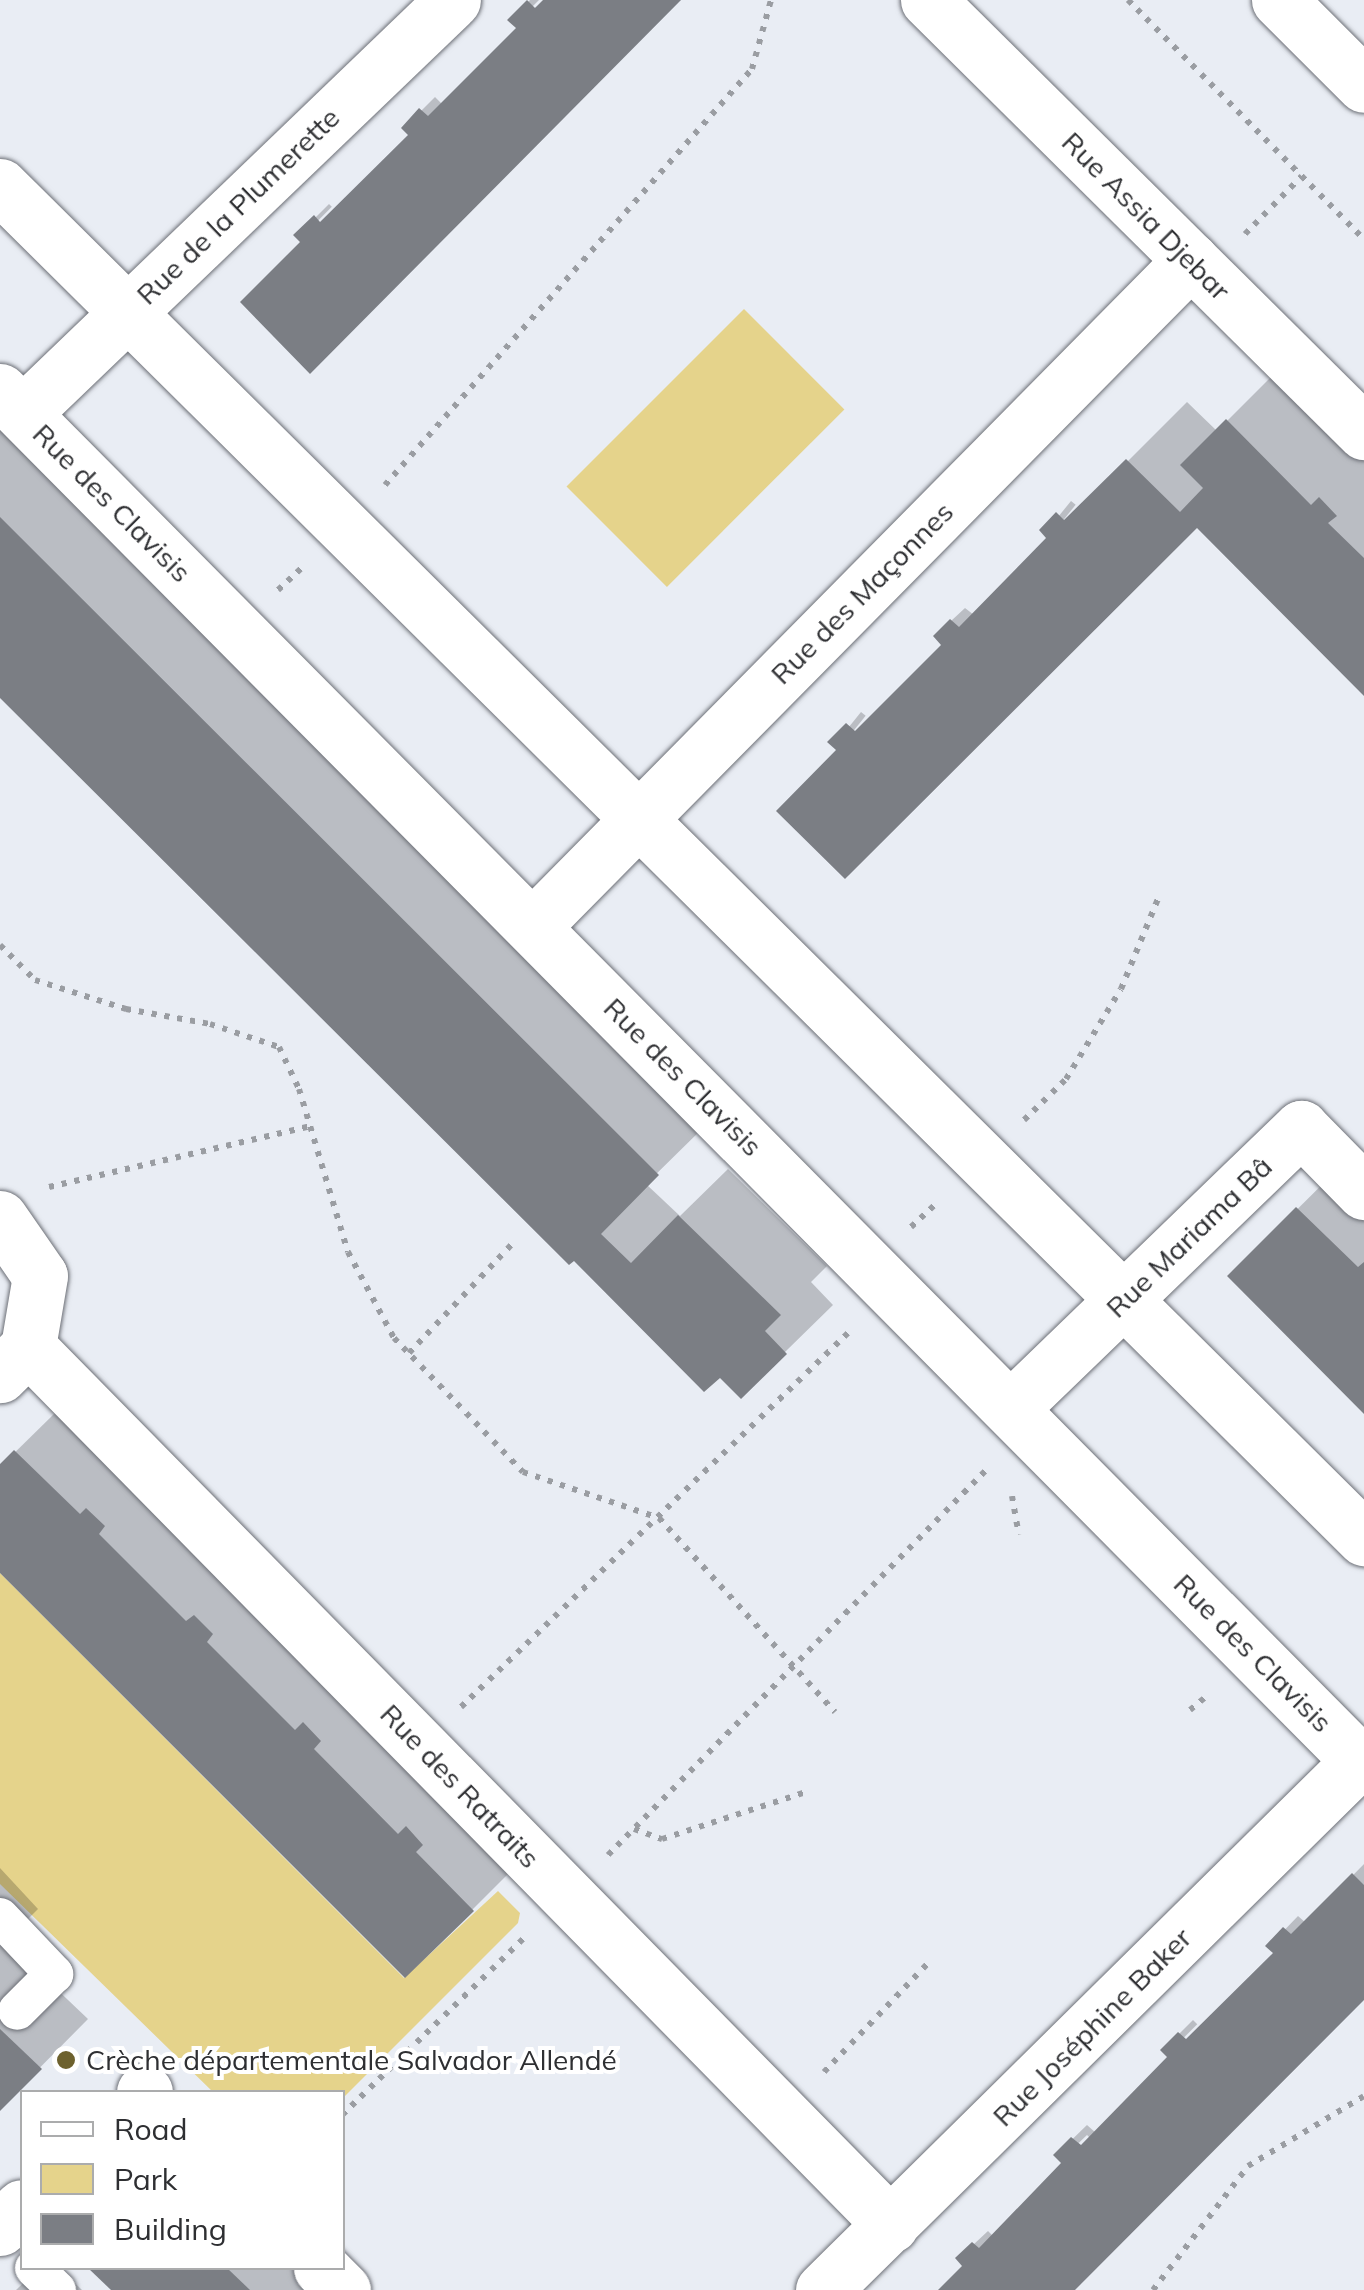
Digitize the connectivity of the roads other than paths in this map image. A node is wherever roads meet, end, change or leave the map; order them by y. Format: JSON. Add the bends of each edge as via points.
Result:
{"nodes":[{"id":1,"x":453,"y":0,"type":"edge"},
{"id":2,"x":928,"y":0,"type":"edge"},
{"id":3,"x":1279,"y":0,"type":"edge"},
{"id":4,"x":1364,"y":85,"type":"edge"},
{"id":5,"x":0,"y":186,"type":"edge"},
{"id":6,"x":1198,"y":267,"type":"junction"},
{"id":7,"x":128,"y":312,"type":"junction"},
{"id":8,"x":11,"y":402,"type":"edge"},
{"id":9,"x":1364,"y":432,"type":"edge"},
{"id":10,"x":640,"y":819,"type":"junction"},
{"id":11,"x":533,"y":926,"type":"junction"},
{"id":12,"x":1364,"y":1192,"type":"edge"},
{"id":13,"x":19,"y":1204,"type":"edge"},
{"id":14,"x":1124,"y":1299,"type":"junction"},
{"id":15,"x":14,"y":1361,"type":"edge"},
{"id":16,"x":1020,"y":1417,"type":"junction"},
{"id":17,"x":1364,"y":1538,"type":"edge"},
{"id":18,"x":1362,"y":1764,"type":"edge"},
{"id":19,"x":0,"y":1917,"type":"edge"},
{"id":20,"x":17,"y":2010,"type":"dead end"},
{"id":21,"x":20,"y":2209,"type":"edge"},
{"id":22,"x":891,"y":2226,"type":"junction"},
{"id":23,"x":0,"y":2231,"type":"edge"},
{"id":24,"x":20,"y":2254,"type":"edge"},
{"id":25,"x":36,"y":2270,"type":"edge"},
{"id":26,"x":323,"y":2270,"type":"edge"},
{"id":27,"x":57,"y":2290,"type":"edge"},
{"id":28,"x":344,"y":2290,"type":"edge"},
{"id":29,"x":823,"y":2290,"type":"edge"}],
"edges":[{"from":1,"to":7,"type":"street","name":"Rue de la Plumerette"},
{"from":2,"to":6,"type":"street","name":"Rue Assia Djebar"},
{"from":3,"to":4,"type":"street"},
{"from":5,"to":7,"type":"street"},
{"from":6,"to":9,"type":"street","name":"Rue Assia Djebar"},
{"from":6,"to":10,"type":"street","name":"Rue des Maçonnes"},
{"from":7,"to":8,"type":"street","name":"Rue de la Plumerette"},
{"from":7,"to":10,"type":"street"},
{"from":8,"to":11,"type":"street","name":"Rue des Clavisis"},
{"from":10,"to":11,"type":"street","name":"Rue des Maçonnes"},
{"from":10,"to":14,"type":"street"},
{"from":11,"to":16,"type":"street","name":"Rue des Clavisis"},
{"from":12,"to":14,"type":"street","name":"Rue Mariama Bâ","via":[[1302,1128]]},
{"from":13,"to":15,"type":"street","via":[[40,1276]]},
{"from":14,"to":16,"type":"street","name":"Rue Mariama Bâ"},
{"from":14,"to":17,"type":"street"},
{"from":15,"to":22,"type":"street","name":"Rue des Ratraits","via":[[420,1746]]},
{"from":16,"to":18,"type":"street","name":"Rue des Clavisis"},
{"from":18,"to":22,"type":"street","name":"Rue Joséphine Baker"},
{"from":19,"to":20,"type":"lane","via":[[54,1974]]},
{"from":21,"to":23,"type":"street"},
{"from":22,"to":29,"type":"street","name":"Rue Joséphine Baker"},
{"from":23,"to":24,"type":"lane"},
{"from":25,"to":27,"type":"lane"},
{"from":26,"to":28,"type":"street"}]}
